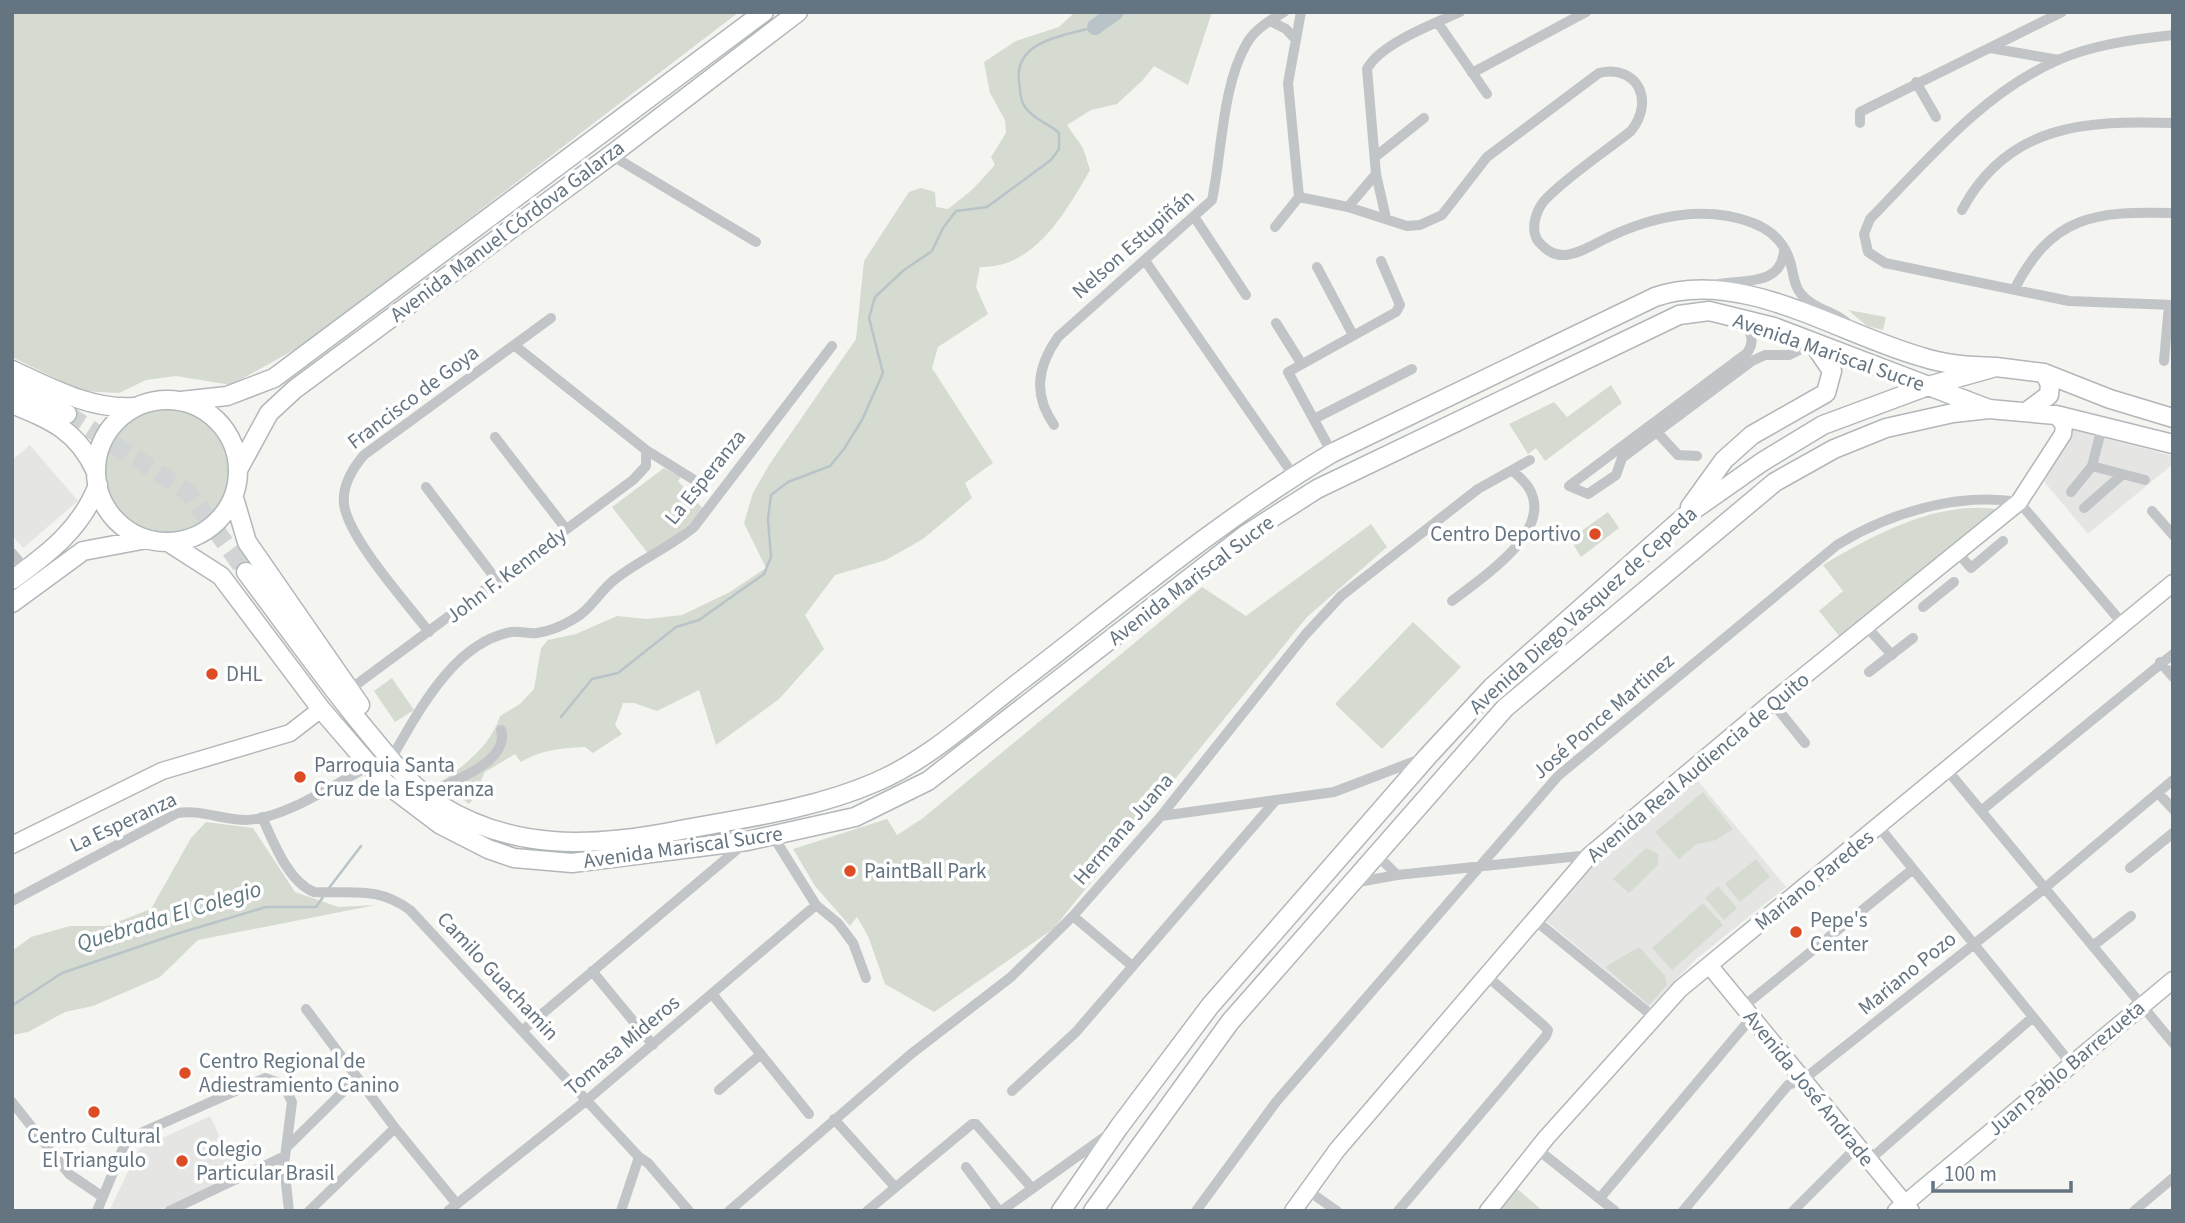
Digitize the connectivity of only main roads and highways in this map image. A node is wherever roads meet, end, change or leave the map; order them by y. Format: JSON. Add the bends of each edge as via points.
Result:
{"nodes":[{"id":1,"x":764,"y":12,"type":"edge"},
{"id":2,"x":798,"y":12,"type":"edge"},
{"id":3,"x":1814,"y":343,"type":"junction"},
{"id":4,"x":1996,"y":367,"type":"junction"},
{"id":5,"x":12,"y":370,"type":"edge"},
{"id":6,"x":2044,"y":373,"type":"junction"},
{"id":7,"x":1928,"y":386,"type":"junction"},
{"id":8,"x":12,"y":391,"type":"edge"},
{"id":9,"x":181,"y":401,"type":"junction"},
{"id":10,"x":12,"y":404,"type":"edge"},
{"id":11,"x":136,"y":407,"type":"junction"},
{"id":12,"x":1989,"y":409,"type":"junction"},
{"id":13,"x":2029,"y":410,"type":"junction"},
{"id":14,"x":2056,"y":415,"type":"junction"},
{"id":15,"x":66,"y":416,"type":"tunnel mouth"},
{"id":16,"x":2173,"y":418,"type":"edge"},
{"id":17,"x":1360,"y":440,"type":"junction"},
{"id":18,"x":2173,"y":444,"type":"edge"},
{"id":19,"x":239,"y":468,"type":"junction"},
{"id":20,"x":97,"y":479,"type":"junction"},
{"id":21,"x":234,"y":498,"type":"junction"},
{"id":22,"x":1283,"y":511,"type":"junction"},
{"id":23,"x":1685,"y":516,"type":"junction"},
{"id":24,"x":147,"y":539,"type":"junction"},
{"id":25,"x":168,"y":542,"type":"junction"},
{"id":26,"x":19,"y":575,"type":"edge"},
{"id":27,"x":1157,"y":575,"type":"junction"},
{"id":28,"x":2173,"y":583,"type":"edge"},
{"id":29,"x":12,"y":603,"type":"edge"},
{"id":30,"x":1109,"y":641,"type":"junction"},
{"id":31,"x":321,"y":709,"type":"junction"},
{"id":32,"x":404,"y":798,"type":"junction"},
{"id":33,"x":468,"y":819,"type":"junction"},
{"id":34,"x":12,"y":845,"type":"edge"},
{"id":35,"x":1709,"y":965,"type":"junction"},
{"id":36,"x":2173,"y":980,"type":"edge"},
{"id":37,"x":1903,"y":1208,"type":"edge"},
{"id":38,"x":1061,"y":1211,"type":"edge"},
{"id":39,"x":1093,"y":1211,"type":"edge"},
{"id":40,"x":1293,"y":1211,"type":"edge"},
{"id":41,"x":1488,"y":1211,"type":"edge"}],
"edges":[{"from":1,"to":9,"type":"main road","name":"Avenida Manuel Córdova Galarza","via":[[274,378],[236,394]]},
{"from":2,"to":19,"type":"main road","name":"Avenida Manuel Córdova Galarza","via":[[295,388],[269,413]]},
{"from":3,"to":7,"type":"main road","name":"Avenida Mariscal Sucre"},
{"from":3,"to":22,"type":"main road","name":"Avenida Mariscal Sucre","via":[[1709,312],[1679,315],[1317,489]]},
{"from":3,"to":23,"type":"main road","via":[[1832,371],[1824,395],[1752,435],[1724,460]]},
{"from":4,"to":6,"type":"main road","name":"Avenida Diego Vasquez de Cepeda"},
{"from":4,"to":7,"type":"main road","name":"Avenida Diego Vasquez de Cepeda"},
{"from":4,"to":12,"type":"main road","via":[[1980,386],[1980,396]]},
{"from":4,"to":17,"type":"main road","name":"Avenida Mariscal Sucre","via":[[1958,366],[1922,358],[1757,297],[1702,287],[1655,297]]},
{"from":5,"to":11,"type":"main road","via":[[94,404]]},
{"from":6,"to":13,"type":"main road","via":[[2049,395]]},
{"from":6,"to":16,"type":"main road","name":"Avenida Diego Vasquez de Cepeda"},
{"from":7,"to":12,"type":"main road","name":"Avenida Mariscal Sucre"},
{"from":7,"to":23,"type":"main road","name":"Avenida Diego Vasquez de Cepeda","via":[[1823,425]]},
{"from":8,"to":15,"type":"main road"},
{"from":9,"to":11,"type":"main road"},
{"from":9,"to":19,"type":"main road","via":[[222,425]]},
{"from":10,"to":20,"type":"main road","via":[[69,431],[90,458]]},
{"from":11,"to":20,"type":"main road","via":[[100,445]]},
{"from":12,"to":13,"type":"main road","name":"Avenida Diego Vasquez de Cepeda"},
{"from":12,"to":39,"type":"main road","name":"Avenida Diego Vasquez de Cepeda","via":[[1886,428],[1834,449],[1776,482],[1505,708],[1230,1022]]},
{"from":13,"to":14,"type":"main road","name":"Avenida Diego Vasquez de Cepeda"},
{"from":14,"to":18,"type":"main road","name":"Avenida Diego Vasquez de Cepeda"},
{"from":14,"to":40,"type":"main road","name":"Avenida Real Audiencia de Quito","via":[[2064,425],[2063,434],[2019,502],[1590,855],[1338,1150]]},
{"from":17,"to":22,"type":"main road","via":[[1367,446],[1365,454],[1306,486]]},
{"from":17,"to":27,"type":"main road","name":"Avenida Mariscal Sucre","via":[[1294,476]]},
{"from":19,"to":21,"type":"main road"},
{"from":20,"to":24,"type":"main road","via":[[110,513]]},
{"from":20,"to":26,"type":"main road","via":[[82,519]]},
{"from":21,"to":25,"type":"main road","via":[[214,526],[200,535]]},
{"from":21,"to":33,"type":"main road","name":"Avenida Mariscal Sucre","via":[[247,542],[349,690],[395,752],[432,791]]},
{"from":22,"to":30,"type":"main road","name":"Avenida Mariscal Sucre","via":[[1245,535]]},
{"from":23,"to":38,"type":"main road","name":"Avenida Diego Vasquez de Cepeda","via":[[1492,687],[1428,756],[1210,1006]]},
{"from":24,"to":25,"type":"main road"},
{"from":24,"to":29,"type":"main road","via":[[83,551]]},
{"from":25,"to":31,"type":"main road","name":"Avenida Mariscal Sucre","via":[[221,576]]},
{"from":27,"to":30,"type":"main road","via":[[1143,595],[1100,629],[1101,639]]},
{"from":27,"to":33,"type":"main road","name":"Avenida Mariscal Sucre","via":[[921,757],[876,782],[759,816],[638,838],[545,842],[522,839]]},
{"from":28,"to":35,"type":"main road","name":"Mariano Paredes"},
{"from":30,"to":32,"type":"main road","name":"Avenida Mariscal Sucre","via":[[928,782],[855,817],[773,836],[638,857],[540,862],[480,845],[441,825]]},
{"from":31,"to":32,"type":"main road","name":"Avenida Mariscal Sucre","via":[[384,782]]},
{"from":31,"to":34,"type":"main road","via":[[290,733],[162,771]]},
{"from":32,"to":33,"type":"main road","name":"Avenida Mariscal Sucre","via":[[245,573],[328,684],[414,786],[440,806]]},
{"from":35,"to":37,"type":"main road","name":"Avenida José Andrade","via":[[1858,1146]]},
{"from":35,"to":41,"type":"main road","name":"Mariano Paredes","via":[[1680,989]]},
{"from":36,"to":37,"type":"main road","name":"Juan Pablo Barrezueta"}]}
